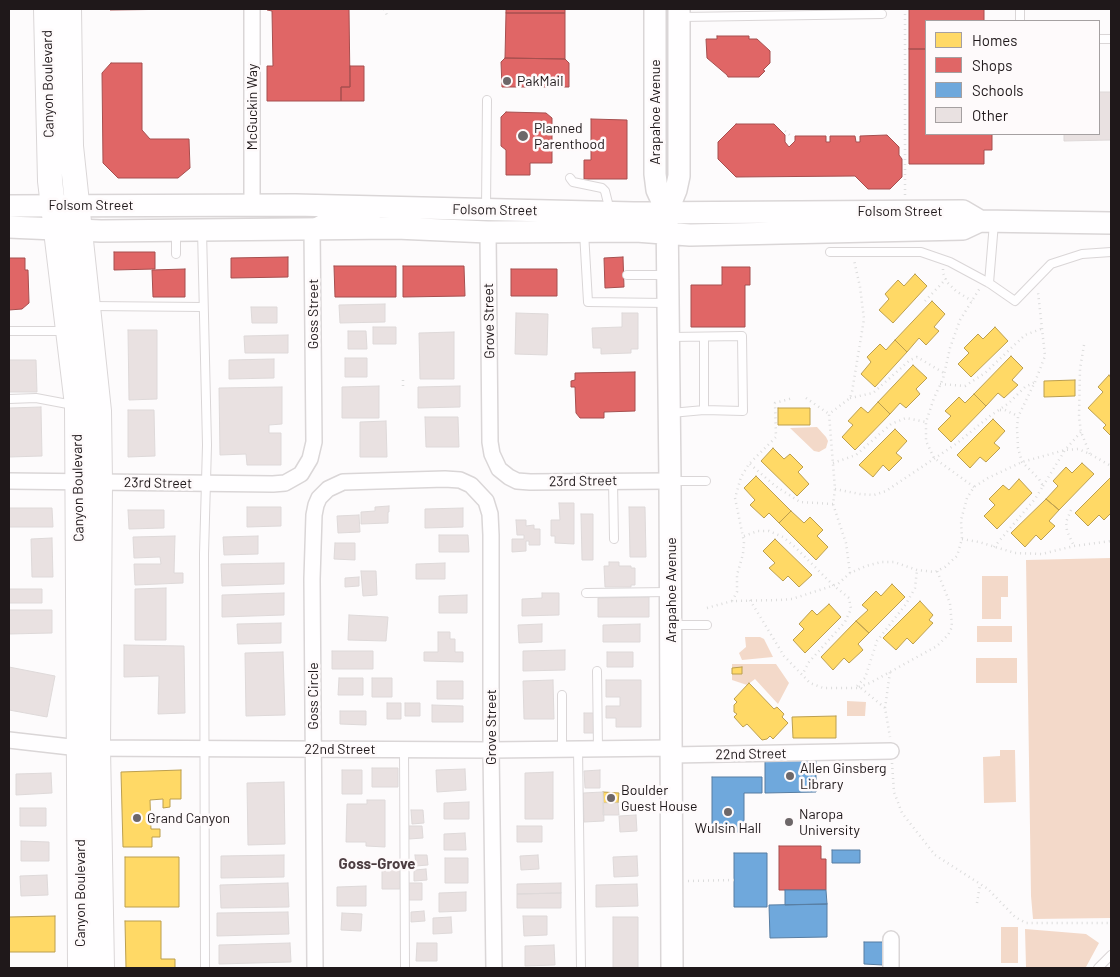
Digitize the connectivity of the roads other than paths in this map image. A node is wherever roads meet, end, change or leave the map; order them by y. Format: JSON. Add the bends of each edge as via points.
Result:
{"nodes":[{"id":1,"x":46,"y":9,"type":"edge"},
{"id":2,"x":69,"y":9,"type":"edge"},
{"id":3,"x":252,"y":9,"type":"edge"},
{"id":4,"x":655,"y":9,"type":"edge"},
{"id":5,"x":679,"y":13,"type":"edge"},
{"id":6,"x":882,"y":14,"type":"dead end"},
{"id":7,"x":487,"y":100,"type":"dead end"},
{"id":8,"x":570,"y":178,"type":"dead end"},
{"id":9,"x":252,"y":205,"type":"junction"},
{"id":10,"x":9,"y":206,"type":"edge"},
{"id":11,"x":76,"y":206,"type":"junction"},
{"id":12,"x":381,"y":208,"type":"junction"},
{"id":13,"x":610,"y":213,"type":"junction"},
{"id":14,"x":476,"y":215,"type":"junction"},
{"id":15,"x":54,"y":217,"type":"junction"},
{"id":16,"x":416,"y":219,"type":"dead end"},
{"id":17,"x":987,"y":221,"type":"junction"},
{"id":18,"x":667,"y":223,"type":"junction"},
{"id":19,"x":1111,"y":223,"type":"edge"},
{"id":20,"x":9,"y":227,"type":"edge"},
{"id":21,"x":312,"y":228,"type":"junction"},
{"id":22,"x":396,"y":228,"type":"junction"},
{"id":23,"x":79,"y":229,"type":"junction"},
{"id":24,"x":176,"y":230,"type":"junction"},
{"id":25,"x":202,"y":230,"type":"junction"},
{"id":26,"x":584,"y":231,"type":"junction"},
{"id":27,"x":488,"y":232,"type":"junction"},
{"id":28,"x":830,"y":252,"type":"dead end"},
{"id":29,"x":1111,"y":252,"type":"edge"},
{"id":30,"x":176,"y":254,"type":"dead end"},
{"id":31,"x":627,"y":275,"type":"dead end"},
{"id":32,"x":668,"y":275,"type":"junction"},
{"id":33,"x":987,"y":282,"type":"junction"},
{"id":34,"x":668,"y":303,"type":"junction"},
{"id":35,"x":88,"y":306,"type":"junction"},
{"id":36,"x":203,"y":307,"type":"junction"},
{"id":37,"x":9,"y":331,"type":"edge"},
{"id":38,"x":69,"y":331,"type":"junction"},
{"id":39,"x":668,"y":337,"type":"junction"},
{"id":40,"x":704,"y":337,"type":"junction"},
{"id":41,"x":9,"y":399,"type":"edge"},
{"id":42,"x":77,"y":405,"type":"junction"},
{"id":43,"x":704,"y":410,"type":"junction"},
{"id":44,"x":669,"y":413,"type":"junction"},
{"id":45,"x":499,"y":469,"type":"joint"},
{"id":46,"x":304,"y":470,"type":"joint"},
{"id":47,"x":9,"y":481,"type":"edge"},
{"id":48,"x":613,"y":481,"type":"junction"},
{"id":49,"x":670,"y":481,"type":"junction"},
{"id":50,"x":706,"y":481,"type":"dead end"},
{"id":51,"x":90,"y":482,"type":"junction"},
{"id":52,"x":206,"y":484,"type":"junction"},
{"id":53,"x":329,"y":488,"type":"joint"},
{"id":54,"x":614,"y":539,"type":"dead end"},
{"id":55,"x":670,"y":592,"type":"junction"},
{"id":56,"x":586,"y":593,"type":"dead end"},
{"id":57,"x":671,"y":625,"type":"junction"},
{"id":58,"x":707,"y":625,"type":"dead end"},
{"id":59,"x":597,"y":671,"type":"dead end"},
{"id":60,"x":562,"y":695,"type":"dead end"},
{"id":61,"x":9,"y":740,"type":"edge"},
{"id":62,"x":88,"y":748,"type":"junction"},
{"id":63,"x":204,"y":749,"type":"junction"},
{"id":64,"x":313,"y":749,"type":"junction"},
{"id":65,"x":404,"y":749,"type":"junction"},
{"id":66,"x":562,"y":749,"type":"junction"},
{"id":67,"x":578,"y":749,"type":"junction"},
{"id":68,"x":598,"y":749,"type":"junction"},
{"id":69,"x":491,"y":750,"type":"junction"},
{"id":70,"x":672,"y":752,"type":"junction"},
{"id":71,"x":891,"y":752,"type":"road end"},
{"id":72,"x":891,"y":939,"type":"dead end"},
{"id":73,"x":1111,"y":955,"type":"edge"},
{"id":74,"x":80,"y":968,"type":"edge"},
{"id":75,"x":102,"y":968,"type":"edge"},
{"id":76,"x":205,"y":968,"type":"edge"},
{"id":77,"x":315,"y":968,"type":"edge"},
{"id":78,"x":405,"y":968,"type":"edge"},
{"id":79,"x":494,"y":968,"type":"edge"},
{"id":80,"x":581,"y":968,"type":"edge"},
{"id":81,"x":672,"y":968,"type":"edge"},
{"id":82,"x":891,"y":968,"type":"edge"},
{"id":83,"x":1098,"y":968,"type":"edge"}],
"edges":[{"from":1,"to":15,"type":"main road","name":"Canyon Boulevard","via":[[49,166]]},
{"from":2,"to":11,"type":"main road","name":"Canyon Boulevard","via":[[70,146]]},
{"from":3,"to":9,"type":"street","name":"McGuckin Way"},
{"from":4,"to":18,"type":"main road","name":"Arapahoe Avenue","via":[[655,174]]},
{"from":5,"to":6,"type":"lane"},
{"from":5,"to":18,"type":"main road","name":"Arapahoe Avenue","via":[[679,176]]},
{"from":7,"to":14,"type":"lane"},
{"from":8,"to":13,"type":"lane","via":[[573,182],[602,188]]},
{"from":9,"to":11,"type":"main road","name":"Folsom Street"},
{"from":9,"to":12,"type":"main road","name":"Folsom Street"},
{"from":10,"to":15,"type":"main road","name":"Folsom Street"},
{"from":11,"to":15,"type":"main road","name":"Folsom Street"},
{"from":11,"to":23,"type":"main road","name":"Canyon Boulevard"},
{"from":12,"to":14,"type":"main road","name":"Folsom Street"},
{"from":12,"to":21,"type":"street","via":[[366,218],[328,219]]},
{"from":13,"to":14,"type":"main road","name":"Folsom Street"},
{"from":13,"to":18,"type":"main road","name":"Folsom Street"},
{"from":15,"to":20,"type":"main road","name":"Folsom Street"},
{"from":15,"to":23,"type":"main road","name":"Folsom Street"},
{"from":15,"to":38,"type":"main road","name":"Canyon Boulevard"},
{"from":16,"to":22,"type":"lane"},
{"from":17,"to":18,"type":"main road","name":"Folsom Street","via":[[963,211]]},
{"from":17,"to":19,"type":"main road","name":"Folsom Street"},
{"from":17,"to":33,"type":"lane"},
{"from":18,"to":26,"type":"main road","name":"Folsom Street","via":[[636,231]]},
{"from":18,"to":32,"type":"main road","name":"Arapahoe Avenue"},
{"from":21,"to":22,"type":"main road","name":"Folsom Street"},
{"from":21,"to":25,"type":"main road","name":"Folsom Street"},
{"from":21,"to":46,"type":"street","name":"Goss Street","via":[[314,442]]},
{"from":22,"to":27,"type":"main road","name":"Folsom Street"},
{"from":23,"to":24,"type":"main road","name":"Folsom Street"},
{"from":23,"to":35,"type":"main road","name":"Canyon Boulevard"},
{"from":24,"to":25,"type":"main road","name":"Folsom Street"},
{"from":24,"to":30,"type":"lane"},
{"from":25,"to":36,"type":"lane"},
{"from":26,"to":27,"type":"main road","name":"Folsom Street"},
{"from":26,"to":34,"type":"lane","via":[[587,301]]},
{"from":27,"to":45,"type":"street","name":"Grove Street","via":[[490,442]]},
{"from":28,"to":33,"type":"lane","via":[[921,252]]},
{"from":29,"to":33,"type":"lane","via":[[1082,254],[1051,264],[1014,301]]},
{"from":31,"to":32,"type":"lane"},
{"from":32,"to":34,"type":"main road","name":"Arapahoe Avenue"},
{"from":34,"to":39,"type":"main road","name":"Arapahoe Avenue"},
{"from":35,"to":36,"type":"lane"},
{"from":35,"to":51,"type":"main road","name":"Canyon Boulevard","via":[[99,410]]},
{"from":36,"to":52,"type":"lane"},
{"from":37,"to":38,"type":"lane"},
{"from":38,"to":42,"type":"main road","name":"Canyon Boulevard"},
{"from":39,"to":40,"type":"lane"},
{"from":39,"to":44,"type":"main road","name":"Arapahoe Avenue"},
{"from":40,"to":43,"type":"lane"},
{"from":40,"to":43,"type":"lane","via":[[742,336],[743,411]]},
{"from":41,"to":42,"type":"lane","via":[[36,398]]},
{"from":42,"to":51,"type":"main road","name":"Canyon Boulevard"},
{"from":43,"to":44,"type":"lane"},
{"from":44,"to":49,"type":"main road","name":"Arapahoe Avenue"},
{"from":45,"to":48,"type":"street","name":"23rd Street","via":[[521,482]]},
{"from":46,"to":52,"type":"street","name":"23rd Street","via":[[285,483]]},
{"from":47,"to":51,"type":"street","name":"23rd Street"},
{"from":48,"to":49,"type":"street","name":"23rd Street"},
{"from":48,"to":54,"type":"lane"},
{"from":49,"to":50,"type":"lane"},
{"from":49,"to":55,"type":"main road","name":"Arapahoe Avenue"},
{"from":51,"to":52,"type":"street","name":"23rd Street"},
{"from":51,"to":62,"type":"main road","name":"Canyon Boulevard"},
{"from":52,"to":63,"type":"lane"},
{"from":53,"to":64,"type":"street","name":"Goss Circle","via":[[319,498],[314,515]]},
{"from":53,"to":69,"type":"street","name":"Grove Street","via":[[344,482],[445,479],[466,482],[488,505],[491,535]]},
{"from":55,"to":56,"type":"lane"},
{"from":55,"to":57,"type":"main road","name":"Arapahoe Avenue"},
{"from":57,"to":58,"type":"lane"},
{"from":57,"to":70,"type":"main road","name":"Arapahoe Avenue"},
{"from":59,"to":68,"type":"lane"},
{"from":60,"to":66,"type":"lane"},
{"from":61,"to":62,"type":"street","name":"22nd Street"},
{"from":62,"to":63,"type":"street","name":"22nd Street"},
{"from":62,"to":74,"type":"main road","name":"Canyon Boulevard"},
{"from":62,"to":75,"type":"main road","name":"Canyon Boulevard"},
{"from":63,"to":64,"type":"street","name":"22nd Street"},
{"from":63,"to":76,"type":"lane"},
{"from":64,"to":65,"type":"street","name":"22nd Street"},
{"from":64,"to":77,"type":"street","name":"Goss Circle"},
{"from":65,"to":69,"type":"street","name":"22nd Street"},
{"from":65,"to":78,"type":"lane"},
{"from":66,"to":67,"type":"street","name":"22nd Street"},
{"from":66,"to":69,"type":"street","name":"22nd Street"},
{"from":67,"to":68,"type":"street","name":"22nd Street"},
{"from":67,"to":80,"type":"lane"},
{"from":68,"to":70,"type":"street","name":"22nd Street"},
{"from":69,"to":79,"type":"street","name":"Grove Street"},
{"from":70,"to":71,"type":"street","name":"22nd Street"},
{"from":70,"to":81,"type":"main road","name":"Arapahoe Avenue"},
{"from":72,"to":82,"type":"street"},
{"from":73,"to":83,"type":"lane"}]}
